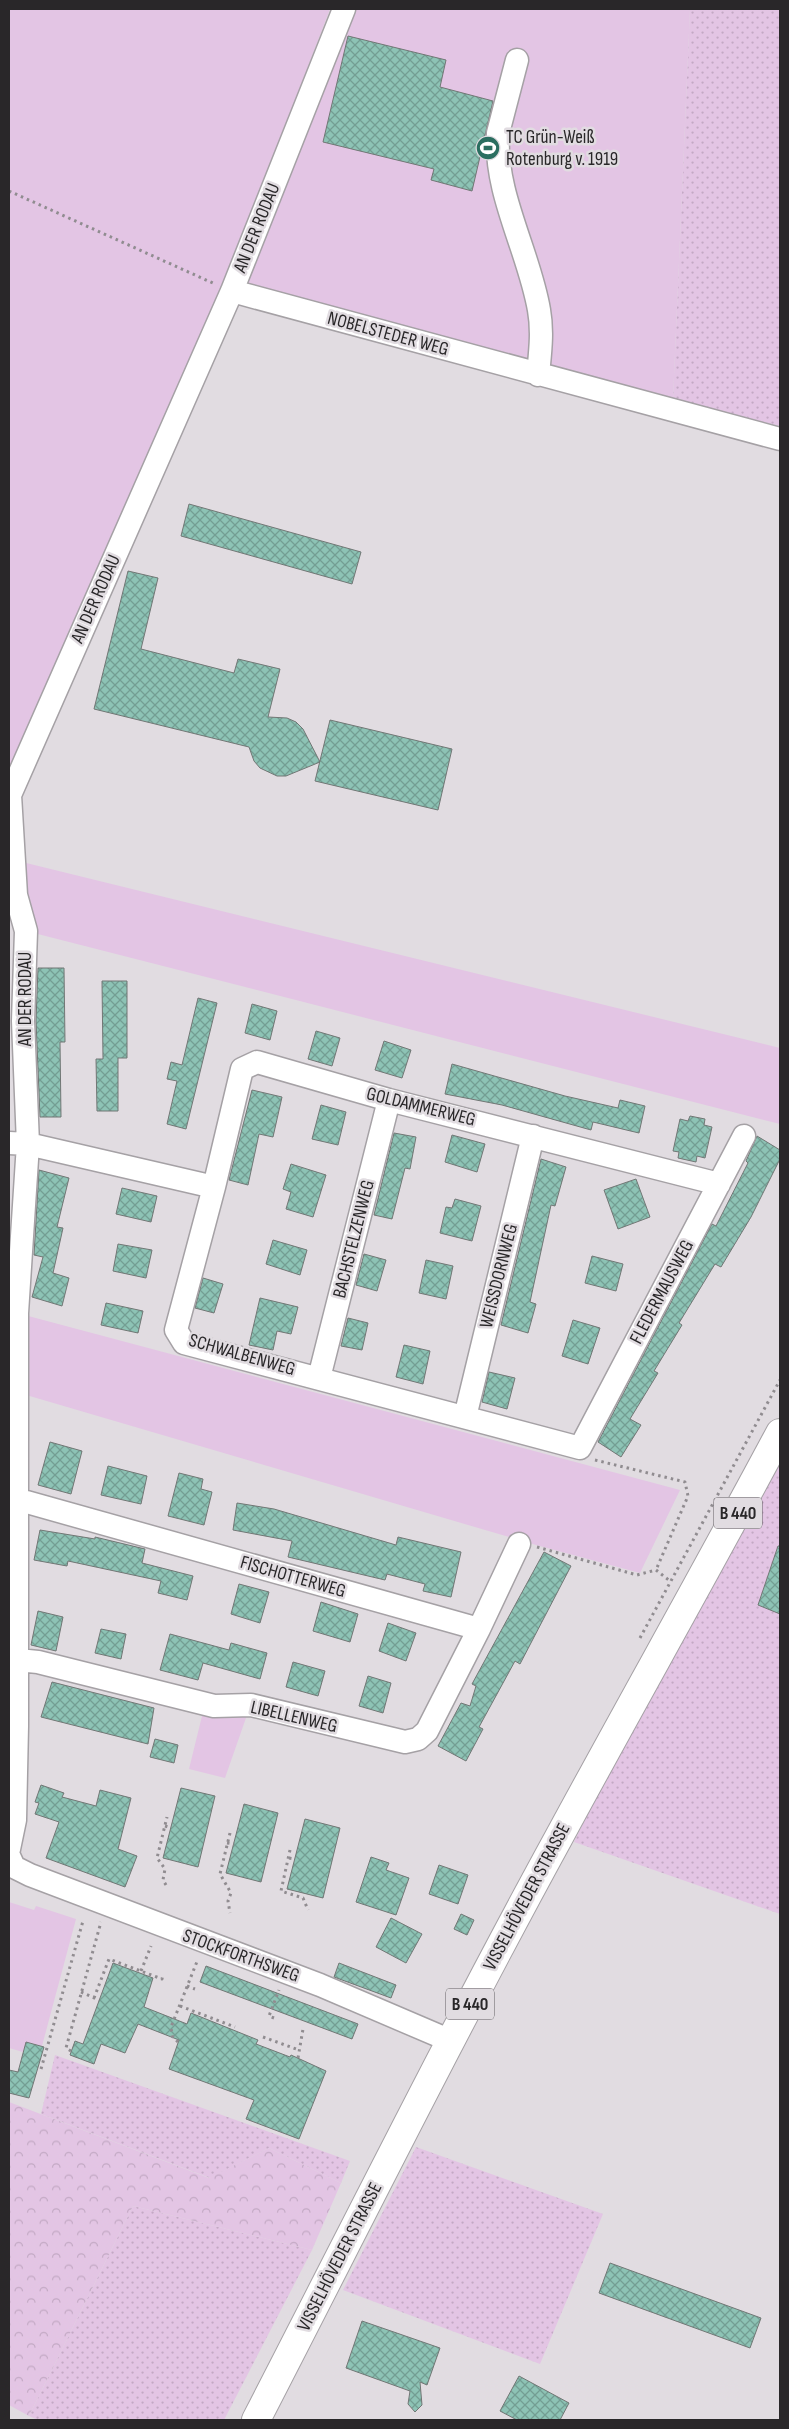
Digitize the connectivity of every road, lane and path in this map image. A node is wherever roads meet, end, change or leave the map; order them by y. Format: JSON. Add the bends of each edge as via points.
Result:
{"nodes":[{"id":1,"x":344,"y":9,"type":"edge"},
{"id":2,"x":517,"y":60,"type":"dead end"},
{"id":3,"x":9,"y":191,"type":"edge"},
{"id":4,"x":232,"y":292,"type":"junction"},
{"id":5,"x":538,"y":375,"type":"junction"},
{"id":6,"x":780,"y":439,"type":"edge"},
{"id":7,"x":389,"y":1100,"type":"junction"},
{"id":8,"x":533,"y":1136,"type":"junction"},
{"id":9,"x":744,"y":1136,"type":"dead end"},
{"id":10,"x":19,"y":1143,"type":"edge"},
{"id":11,"x":718,"y":1184,"type":"junction"},
{"id":12,"x":214,"y":1187,"type":"junction"},
{"id":13,"x":319,"y":1378,"type":"junction"},
{"id":14,"x":465,"y":1417,"type":"junction"},
{"id":15,"x":780,"y":1433,"type":"edge"},
{"id":16,"x":580,"y":1448,"type":"junction"},
{"id":17,"x":16,"y":1499,"type":"junction"},
{"id":18,"x":519,"y":1544,"type":"joint"},
{"id":19,"x":656,"y":1570,"type":"junction"},
{"id":20,"x":670,"y":1581,"type":"dead end"},
{"id":21,"x":479,"y":1629,"type":"junction"},
{"id":22,"x":18,"y":1660,"type":"junction"},
{"id":23,"x":13,"y":1726,"type":"edge"},
{"id":24,"x":166,"y":1817,"type":"dead end"},
{"id":25,"x":164,"y":1826,"type":"junction"},
{"id":26,"x":171,"y":1828,"type":"dead end"},
{"id":27,"x":230,"y":1833,"type":"dead end"},
{"id":28,"x":228,"y":1843,"type":"junction"},
{"id":29,"x":234,"y":1844,"type":"dead end"},
{"id":30,"x":9,"y":1849,"type":"edge"},
{"id":31,"x":290,"y":1850,"type":"dead end"},
{"id":32,"x":9,"y":1856,"type":"edge"},
{"id":33,"x":289,"y":1858,"type":"junction"},
{"id":34,"x":295,"y":1859,"type":"dead end"},
{"id":35,"x":166,"y":1885,"type":"dead end"},
{"id":36,"x":308,"y":1910,"type":"dead end"},
{"id":37,"x":230,"y":1913,"type":"dead end"},
{"id":38,"x":103,"y":1916,"type":"dead end"},
{"id":39,"x":83,"y":1921,"type":"dead end"},
{"id":40,"x":151,"y":1946,"type":"dead end"},
{"id":41,"x":199,"y":1956,"type":"dead end"},
{"id":42,"x":122,"y":1958,"type":"dead end"},
{"id":43,"x":120,"y":1962,"type":"junction"},
{"id":44,"x":141,"y":1971,"type":"junction"},
{"id":45,"x":163,"y":1974,"type":"dead end"},
{"id":46,"x":187,"y":1986,"type":"junction"},
{"id":47,"x":280,"y":1987,"type":"dead end"},
{"id":48,"x":195,"y":1989,"type":"dead end"},
{"id":49,"x":81,"y":1992,"type":"junction"},
{"id":50,"x":94,"y":1998,"type":"junction"},
{"id":51,"x":99,"y":2000,"type":"dead end"},
{"id":52,"x":180,"y":2006,"type":"junction"},
{"id":53,"x":274,"y":2018,"type":"dead end"},
{"id":54,"x":235,"y":2027,"type":"dead end"},
{"id":55,"x":303,"y":2029,"type":"dead end"},
{"id":56,"x":263,"y":2037,"type":"dead end"},
{"id":57,"x":451,"y":2041,"type":"junction"},
{"id":58,"x":178,"y":2042,"type":"dead end"},
{"id":59,"x":71,"y":2050,"type":"dead end"},
{"id":60,"x":299,"y":2050,"type":"junction"},
{"id":61,"x":298,"y":2058,"type":"dead end"},
{"id":62,"x":41,"y":2069,"type":"dead end"},
{"id":63,"x":256,"y":2420,"type":"edge"}],
"edges":[{"from":1,"to":4,"type":"street","name":"AN DER RODAU"},
{"from":2,"to":5,"type":"street","via":[[498,133],[499,170],[539,309],[542,334]]},
{"from":3,"to":4,"type":"path"},
{"from":4,"to":5,"type":"street","name":"NOBELSTEDER WEG"},
{"from":4,"to":10,"type":"street","name":"AN DER RODAU","via":[[10,795],[16,895],[26,931]]},
{"from":5,"to":6,"type":"street","name":"NOBELSTEDER WEG"},
{"from":7,"to":8,"type":"street","name":"GOLDAMMERWEG"},
{"from":7,"to":12,"type":"street","name":"GOLDAMMERWEG","via":[[257,1062],[242,1069]]},
{"from":7,"to":13,"type":"street","name":"BACHSTELZENWEG"},
{"from":8,"to":11,"type":"street","name":"GOLDAMMERWEG"},
{"from":8,"to":14,"type":"street","name":"WEISSDORNWEG"},
{"from":9,"to":11,"type":"street","name":"FLEDERMAUSWEG"},
{"from":10,"to":12,"type":"street"},
{"from":10,"to":17,"type":"street","name":"AN DER RODAU"},
{"from":11,"to":16,"type":"street","name":"FLEDERMAUSWEG"},
{"from":12,"to":13,"type":"street","name":"SCHWALBENWEG","via":[[176,1330],[184,1343]]},
{"from":13,"to":14,"type":"street","name":"SCHWALBENWEG"},
{"from":14,"to":16,"type":"street","name":"SCHWALBENWEG"},
{"from":15,"to":57,"type":"main road","name":"VISSELHÖVEDER STRASSE","number":"B 440"},
{"from":16,"to":19,"type":"path","via":[[588,1458],[685,1482],[688,1496]]},
{"from":17,"to":21,"type":"street","name":"FISCHOTTERWEG"},
{"from":17,"to":22,"type":"street","name":"AN DER RODAU"},
{"from":18,"to":19,"type":"path","via":[[637,1575]]},
{"from":18,"to":21,"type":"street"},
{"from":19,"to":20,"type":"path"},
{"from":21,"to":22,"type":"street","name":"LIBELLENWEG","via":[[427,1731],[418,1739],[405,1742],[251,1706],[214,1706],[38,1662]]},
{"from":22,"to":23,"type":"street","name":"AN DER RODAU"},
{"from":23,"to":30,"type":"street","name":"AN DER RODAU","via":[[14,1820]]},
{"from":24,"to":25,"type":"path"},
{"from":25,"to":26,"type":"path"},
{"from":25,"to":35,"type":"path","via":[[156,1858],[164,1869]]},
{"from":27,"to":28,"type":"path"},
{"from":28,"to":29,"type":"path"},
{"from":28,"to":37,"type":"path","via":[[220,1874],[231,1893],[228,1901]]},
{"from":31,"to":33,"type":"path"},
{"from":32,"to":57,"type":"street","name":"STOCKFORTHSWEG","via":[[14,1867],[30,1875],[320,1985]]},
{"from":33,"to":34,"type":"path"},
{"from":33,"to":36,"type":"path","via":[[281,1891],[302,1898]]},
{"from":38,"to":49,"type":"path"},
{"from":39,"to":62,"type":"path"},
{"from":40,"to":44,"type":"path"},
{"from":41,"to":46,"type":"path"},
{"from":42,"to":43,"type":"path"},
{"from":43,"to":44,"type":"path"},
{"from":43,"to":50,"type":"path","via":[[109,1958]]},
{"from":44,"to":45,"type":"path","via":[[162,1978]]},
{"from":46,"to":48,"type":"path"},
{"from":46,"to":52,"type":"path"},
{"from":47,"to":53,"type":"path","via":[[270,2016]]},
{"from":49,"to":50,"type":"path"},
{"from":49,"to":59,"type":"path","via":[[66,2048]]},
{"from":50,"to":51,"type":"path"},
{"from":52,"to":54,"type":"path"},
{"from":52,"to":58,"type":"path","via":[[171,2029]]},
{"from":55,"to":60,"type":"path"},
{"from":56,"to":60,"type":"path"},
{"from":57,"to":63,"type":"main road","name":"VISSELHÖVEDER STRASSE","number":"B 440"},
{"from":60,"to":61,"type":"path"}]}
